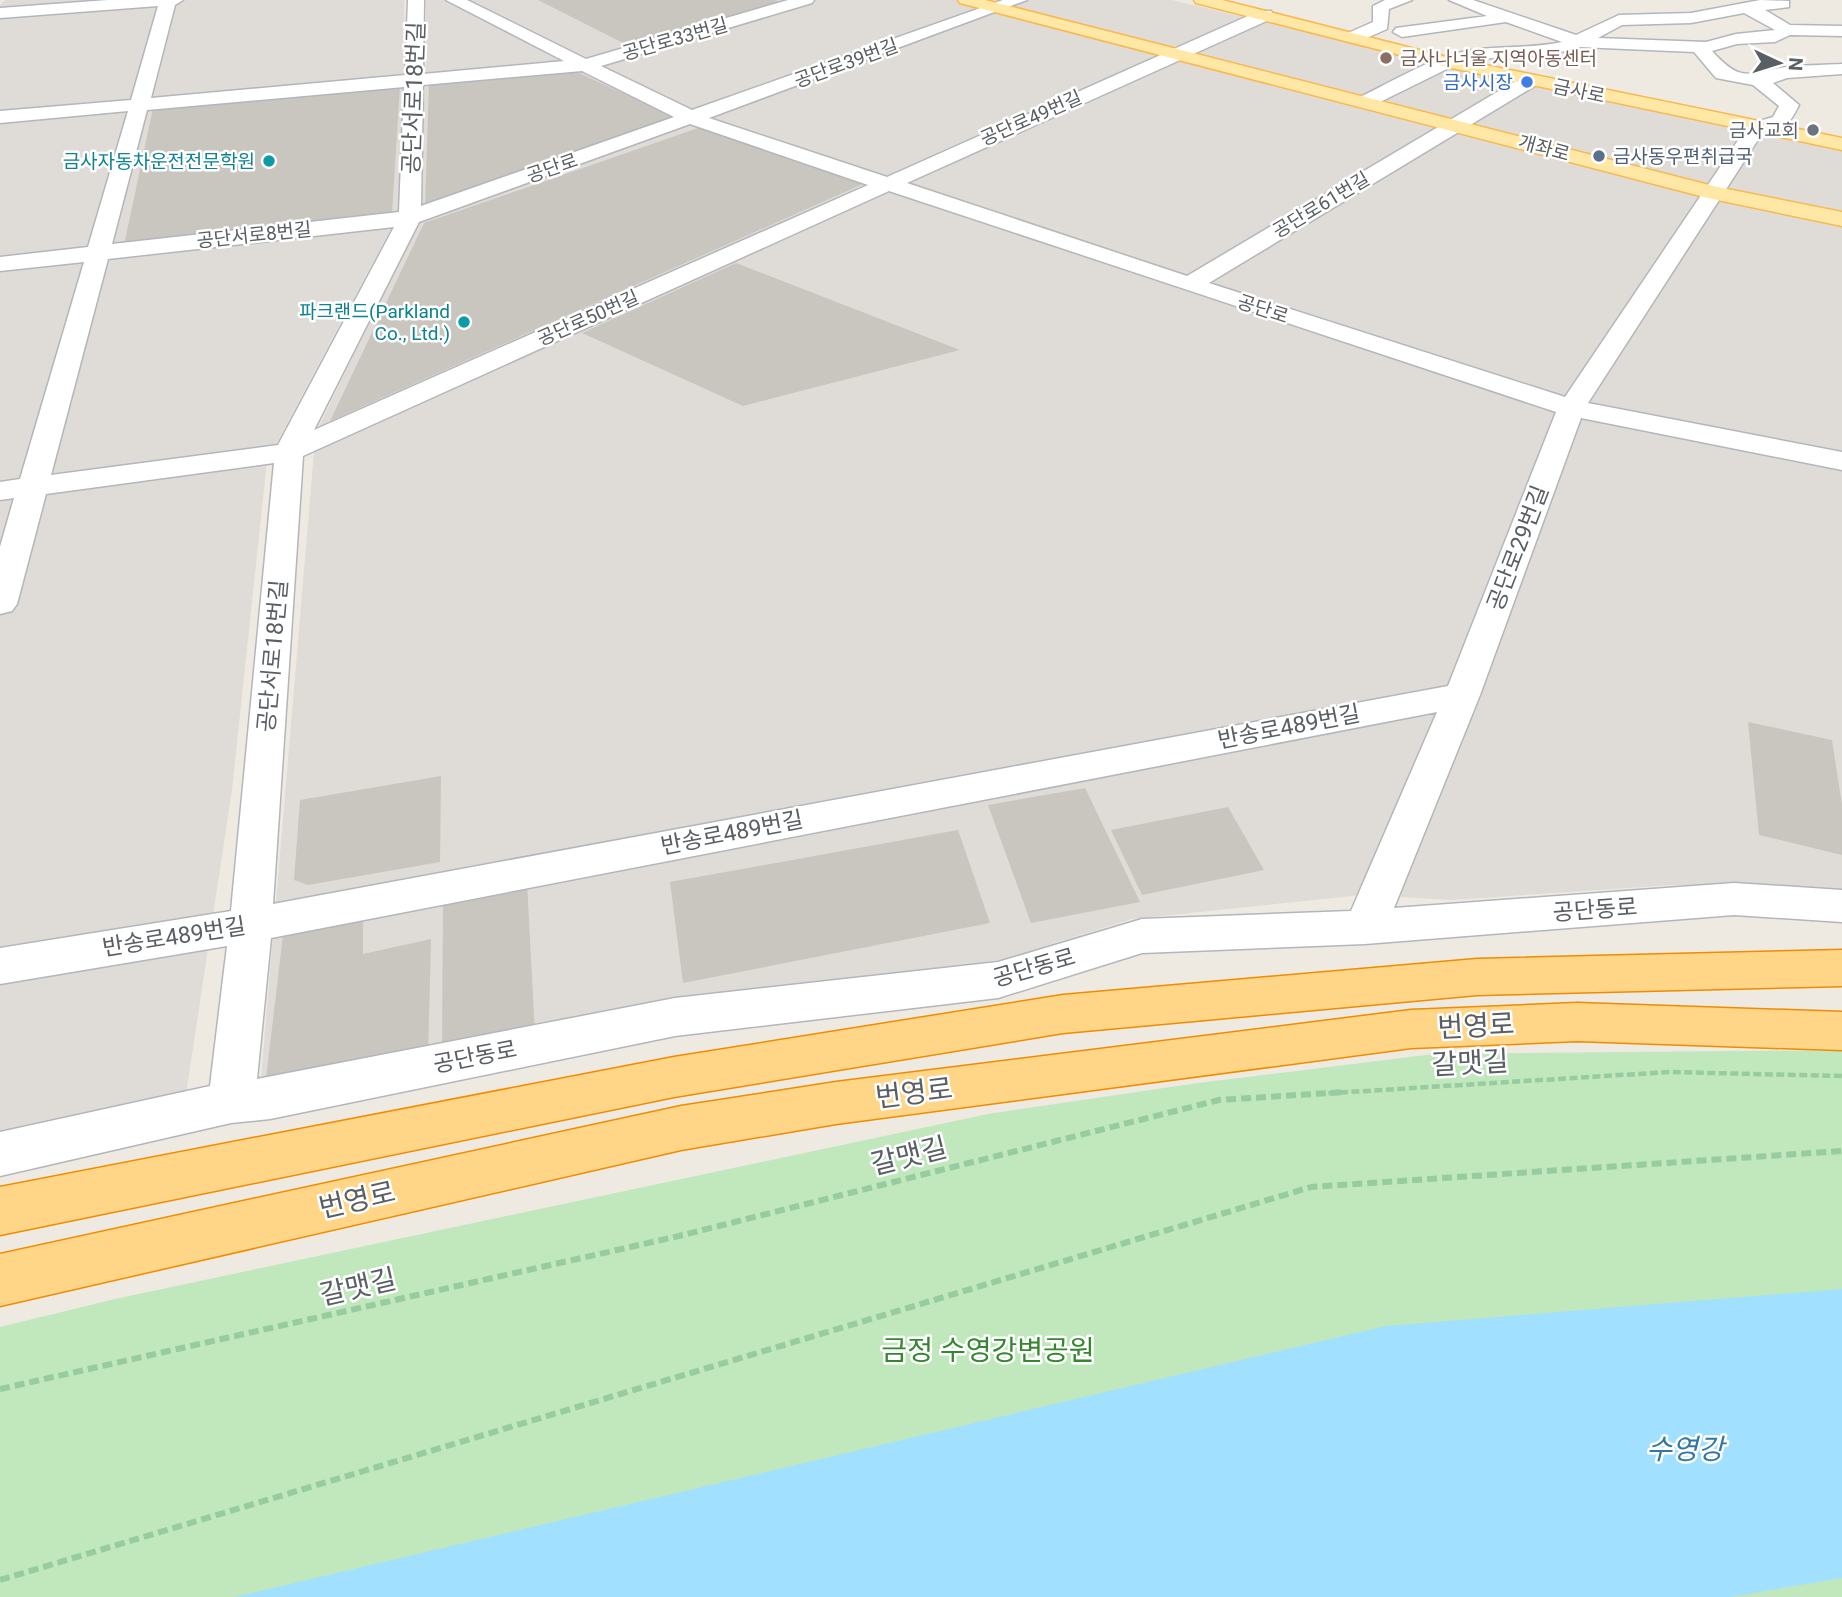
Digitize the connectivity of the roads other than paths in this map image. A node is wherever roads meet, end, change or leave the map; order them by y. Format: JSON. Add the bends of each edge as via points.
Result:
{"nodes":[{"id":1,"x":175,"y":0,"type":"edge"},
{"id":2,"x":416,"y":0,"type":"edge"},
{"id":3,"x":454,"y":0,"type":"edge"},
{"id":4,"x":806,"y":0,"type":"edge"},
{"id":5,"x":966,"y":0,"type":"edge"},
{"id":6,"x":1019,"y":0,"type":"edge"},
{"id":7,"x":1202,"y":0,"type":"edge"},
{"id":8,"x":1404,"y":0,"type":"edge"},
{"id":9,"x":1457,"y":0,"type":"edge"},
{"id":10,"x":1656,"y":0,"type":"edge"},
{"id":11,"x":1706,"y":0,"type":"edge"},
{"id":12,"x":168,"y":1,"type":"edge"},
{"id":13,"x":1375,"y":3,"type":"edge"},
{"id":14,"x":1783,"y":4,"type":"dead end"},
{"id":15,"x":998,"y":8,"type":"junction"},
{"id":16,"x":1269,"y":8,"type":"edge"},
{"id":17,"x":1740,"y":9,"type":"junction"},
{"id":18,"x":0,"y":13,"type":"edge"},
{"id":19,"x":1516,"y":18,"type":"junction"},
{"id":20,"x":1691,"y":18,"type":"junction"},
{"id":21,"x":1381,"y":25,"type":"junction"},
{"id":22,"x":1613,"y":26,"type":"junction"},
{"id":23,"x":1786,"y":30,"type":"junction"},
{"id":24,"x":1842,"y":31,"type":"edge"},
{"id":25,"x":1402,"y":32,"type":"junction"},
{"id":26,"x":1354,"y":37,"type":"junction"},
{"id":27,"x":1577,"y":40,"type":"junction"},
{"id":28,"x":1630,"y":46,"type":"junction"},
{"id":29,"x":1703,"y":47,"type":"junction"},
{"id":30,"x":1175,"y":54,"type":"junction"},
{"id":31,"x":1456,"y":60,"type":"junction"},
{"id":32,"x":584,"y":65,"type":"junction"},
{"id":33,"x":1842,"y":69,"type":"edge"},
{"id":34,"x":1786,"y":73,"type":"junction"},
{"id":35,"x":415,"y":80,"type":"junction"},
{"id":36,"x":1531,"y":80,"type":"junction"},
{"id":37,"x":1759,"y":80,"type":"junction"},
{"id":38,"x":1365,"y":102,"type":"junction"},
{"id":39,"x":139,"y":105,"type":"junction"},
{"id":40,"x":0,"y":117,"type":"edge"},
{"id":41,"x":694,"y":119,"type":"junction"},
{"id":42,"x":1454,"y":124,"type":"junction"},
{"id":43,"x":1756,"y":128,"type":"junction"},
{"id":44,"x":1842,"y":144,"type":"edge"},
{"id":45,"x":887,"y":183,"type":"junction"},
{"id":46,"x":1716,"y":193,"type":"junction"},
{"id":47,"x":410,"y":218,"type":"junction"},
{"id":48,"x":1842,"y":219,"type":"edge"},
{"id":49,"x":98,"y":253,"type":"junction"},
{"id":50,"x":0,"y":264,"type":"edge"},
{"id":51,"x":1189,"y":285,"type":"junction"},
{"id":52,"x":1570,"y":408,"type":"junction"},
{"id":53,"x":289,"y":452,"type":"junction"},
{"id":54,"x":1842,"y":461,"type":"edge"},
{"id":55,"x":33,"y":486,"type":"junction"},
{"id":56,"x":0,"y":491,"type":"edge"},
{"id":57,"x":0,"y":604,"type":"edge"},
{"id":58,"x":1462,"y":695,"type":"junction"},
{"id":59,"x":1842,"y":906,"type":"edge"},
{"id":60,"x":251,"y":925,"type":"junction"},
{"id":61,"x":1365,"y":927,"type":"junction"},
{"id":62,"x":0,"y":966,"type":"edge"},
{"id":63,"x":1842,"y":968,"type":"edge"},
{"id":64,"x":1842,"y":1031,"type":"edge"},
{"id":65,"x":231,"y":1102,"type":"junction"},
{"id":66,"x":0,"y":1154,"type":"edge"},
{"id":67,"x":0,"y":1211,"type":"edge"},
{"id":68,"x":0,"y":1280,"type":"edge"}],
"edges":[{"from":1,"to":12,"type":"street"},
{"from":2,"to":35,"type":"street","name":"공단서로18번길"},
{"from":3,"to":32,"type":"street","name":"공단로"},
{"from":4,"to":32,"type":"street","name":"공단로33번길"},
{"from":5,"to":15,"type":"main road","name":"개좌로"},
{"from":6,"to":15,"type":"street"},
{"from":7,"to":16,"type":"main road","name":"금사로","via":[[1237,8]]},
{"from":8,"to":13,"type":"street"},
{"from":9,"to":19,"type":"street"},
{"from":10,"to":20,"type":"street"},
{"from":11,"to":17,"type":"street"},
{"from":12,"to":18,"type":"street"},
{"from":12,"to":39,"type":"street"},
{"from":13,"to":21,"type":"street"},
{"from":14,"to":17,"type":"street"},
{"from":15,"to":30,"type":"main road","name":"개좌로"},
{"from":15,"to":41,"type":"street","name":"공단로39번길"},
{"from":16,"to":26,"type":"main road","name":"금사로"},
{"from":16,"to":30,"type":"street"},
{"from":17,"to":20,"type":"street"},
{"from":17,"to":23,"type":"street","via":[[1771,18]]},
{"from":19,"to":25,"type":"street"},
{"from":19,"to":27,"type":"street"},
{"from":20,"to":22,"type":"street","via":[[1619,20]]},
{"from":21,"to":25,"type":"street"},
{"from":21,"to":26,"type":"street"},
{"from":22,"to":27,"type":"street"},
{"from":22,"to":28,"type":"street"},
{"from":23,"to":24,"type":"street"},
{"from":23,"to":29,"type":"street","via":[[1774,37]]},
{"from":25,"to":31,"type":"street"},
{"from":26,"to":31,"type":"main road","name":"금사로"},
{"from":27,"to":28,"type":"street"},
{"from":27,"to":31,"type":"street","via":[[1537,53],[1479,54]]},
{"from":28,"to":29,"type":"street"},
{"from":29,"to":34,"type":"street"},
{"from":29,"to":37,"type":"street","via":[[1723,74]]},
{"from":30,"to":38,"type":"main road","name":"개좌로"},
{"from":30,"to":45,"type":"street","name":"공단로49번길"},
{"from":31,"to":36,"type":"main road","name":"금사로"},
{"from":31,"to":38,"type":"street"},
{"from":32,"to":35,"type":"street"},
{"from":32,"to":41,"type":"street","name":"공단로"},
{"from":33,"to":34,"type":"street"},
{"from":34,"to":37,"type":"street"},
{"from":35,"to":39,"type":"street"},
{"from":35,"to":47,"type":"street","name":"공단서로18번길"},
{"from":36,"to":42,"type":"street"},
{"from":36,"to":43,"type":"main road","name":"금사로"},
{"from":37,"to":43,"type":"street","via":[[1789,105],[1781,121]]},
{"from":38,"to":42,"type":"main road","name":"개좌로"},
{"from":39,"to":40,"type":"street"},
{"from":39,"to":49,"type":"street"},
{"from":41,"to":45,"type":"street","name":"공단로"},
{"from":41,"to":47,"type":"street","name":"공단로"},
{"from":42,"to":46,"type":"main road","name":"개좌로"},
{"from":42,"to":51,"type":"street","name":"공단로61번길"},
{"from":43,"to":44,"type":"main road","name":"금사로"},
{"from":43,"to":46,"type":"street"},
{"from":45,"to":51,"type":"street","name":"공단로"},
{"from":45,"to":53,"type":"street","name":"공단로50번길"},
{"from":46,"to":48,"type":"main road","name":"개좌로"},
{"from":46,"to":52,"type":"street","name":"공단로29번길"},
{"from":47,"to":49,"type":"street","name":"공단서로8번길"},
{"from":47,"to":53,"type":"street","name":"공단서로18번길"},
{"from":49,"to":50,"type":"street","name":"공단서로8번길"},
{"from":49,"to":55,"type":"street"},
{"from":51,"to":52,"type":"street","name":"공단로"},
{"from":52,"to":54,"type":"street","name":"공단로"},
{"from":52,"to":58,"type":"street","name":"공단로29번길"},
{"from":53,"to":55,"type":"street"},
{"from":53,"to":60,"type":"street","name":"공단서로18번길"},
{"from":55,"to":56,"type":"street"},
{"from":55,"to":57,"type":"street"},
{"from":58,"to":60,"type":"street","name":"반송로489번길"},
{"from":58,"to":61,"type":"street","name":"공단로29번길"},
{"from":59,"to":61,"type":"street","name":"공단동로","via":[[1734,899]]},
{"from":60,"to":62,"type":"street","name":"반송로489번길"},
{"from":60,"to":65,"type":"street","name":"공단서로18번길"},
{"from":61,"to":65,"type":"street","name":"공단동로","via":[[1142,936],[998,981],[675,1017]]},
{"from":63,"to":67,"type":"highway","name":"번영로","via":[[1477,977],[1063,1014],[674,1077]]},
{"from":64,"to":68,"type":"highway","name":"번영로","via":[[1577,1022],[1411,1029],[836,1103],[681,1128]]},
{"from":65,"to":66,"type":"street"}]}
